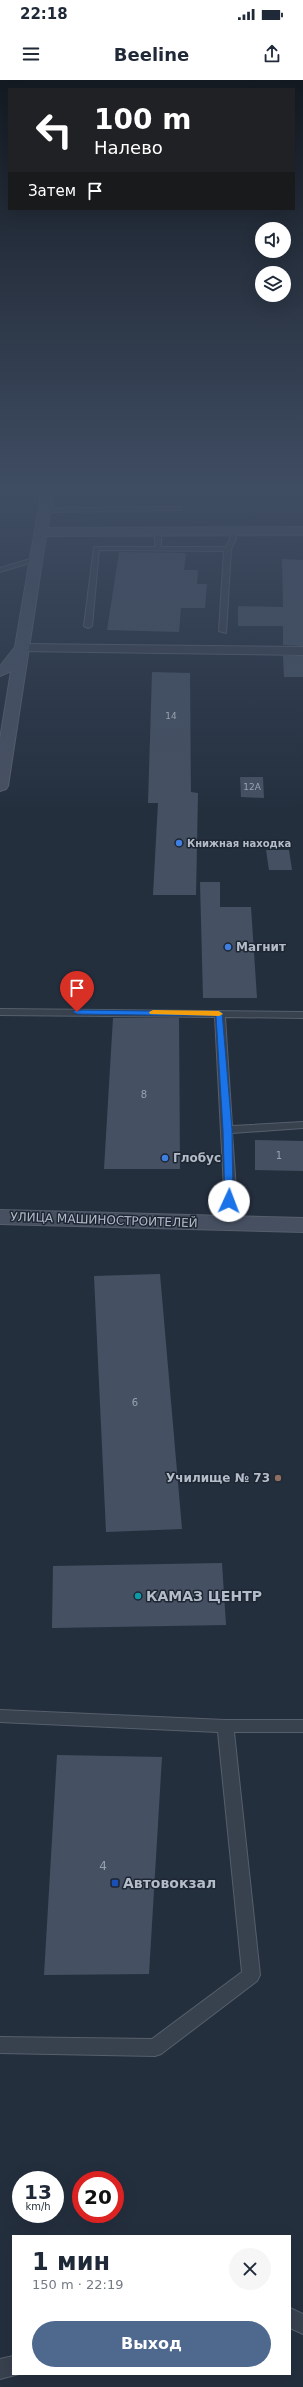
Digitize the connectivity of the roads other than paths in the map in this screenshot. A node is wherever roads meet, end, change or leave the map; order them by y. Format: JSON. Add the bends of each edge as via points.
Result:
{"nodes":[{"id":1,"x":31,"y":596,"type":"edge"},
{"id":2,"x":91,"y":596,"type":"edge"},
{"id":3,"x":225,"y":596,"type":"edge"},
{"id":4,"x":88,"y":626,"type":"dead end"},
{"id":5,"x":223,"y":631,"type":"dead end"},
{"id":6,"x":22,"y":648,"type":"junction"},
{"id":7,"x":303,"y":651,"type":"edge"},
{"id":8,"x":0,"y":672,"type":"edge"},
{"id":9,"x":7,"y":706,"type":"edge"},
{"id":10,"x":3,"y":754,"type":"edge"},
{"id":11,"x":0,"y":786,"type":"edge"},
{"id":12,"x":0,"y":1012,"type":"edge"},
{"id":13,"x":220,"y":1014,"type":"junction"},
{"id":14,"x":303,"y":1015,"type":"edge"},
{"id":15,"x":303,"y":1125,"type":"edge"},
{"id":16,"x":227,"y":1130,"type":"junction"},
{"id":17,"x":0,"y":1217,"type":"edge"},
{"id":18,"x":228,"y":1224,"type":"junction"},
{"id":19,"x":303,"y":1225,"type":"edge"},
{"id":20,"x":0,"y":1716,"type":"edge"},
{"id":21,"x":225,"y":1726,"type":"junction"},
{"id":22,"x":303,"y":1726,"type":"edge"},
{"id":23,"x":0,"y":2045,"type":"edge"},
{"id":24,"x":291,"y":2318,"type":"edge"},
{"id":25,"x":303,"y":2324,"type":"edge"},
{"id":26,"x":12,"y":2366,"type":"edge"},
{"id":27,"x":0,"y":2369,"type":"edge"}],
"edges":[{"from":1,"to":6,"type":"main road"},
{"from":2,"to":4,"type":"lane"},
{"from":3,"to":5,"type":"lane"},
{"from":6,"to":7,"type":"street"},
{"from":6,"to":8,"type":"main road"},
{"from":6,"to":9,"type":"main road"},
{"from":9,"to":10,"type":"main road"},
{"from":10,"to":11,"type":"main road"},
{"from":12,"to":13,"type":"lane"},
{"from":13,"to":14,"type":"lane"},
{"from":13,"to":16,"type":"lane"},
{"from":15,"to":16,"type":"lane"},
{"from":16,"to":18,"type":"lane","via":[[230,1189]]},
{"from":17,"to":18,"type":"main road","name":"УЛИЦА МАШИНОСТРОИТЕЛЕЙ"},
{"from":18,"to":19,"type":"main road","name":"УЛИЦА МАШИНОСТРОИТЕЛЕЙ"},
{"from":20,"to":21,"type":"lane"},
{"from":21,"to":22,"type":"lane"},
{"from":21,"to":23,"type":"lane","via":[[251,1974],[155,2048]]},
{"from":24,"to":25,"type":"lane"},
{"from":26,"to":27,"type":"lane"}]}
